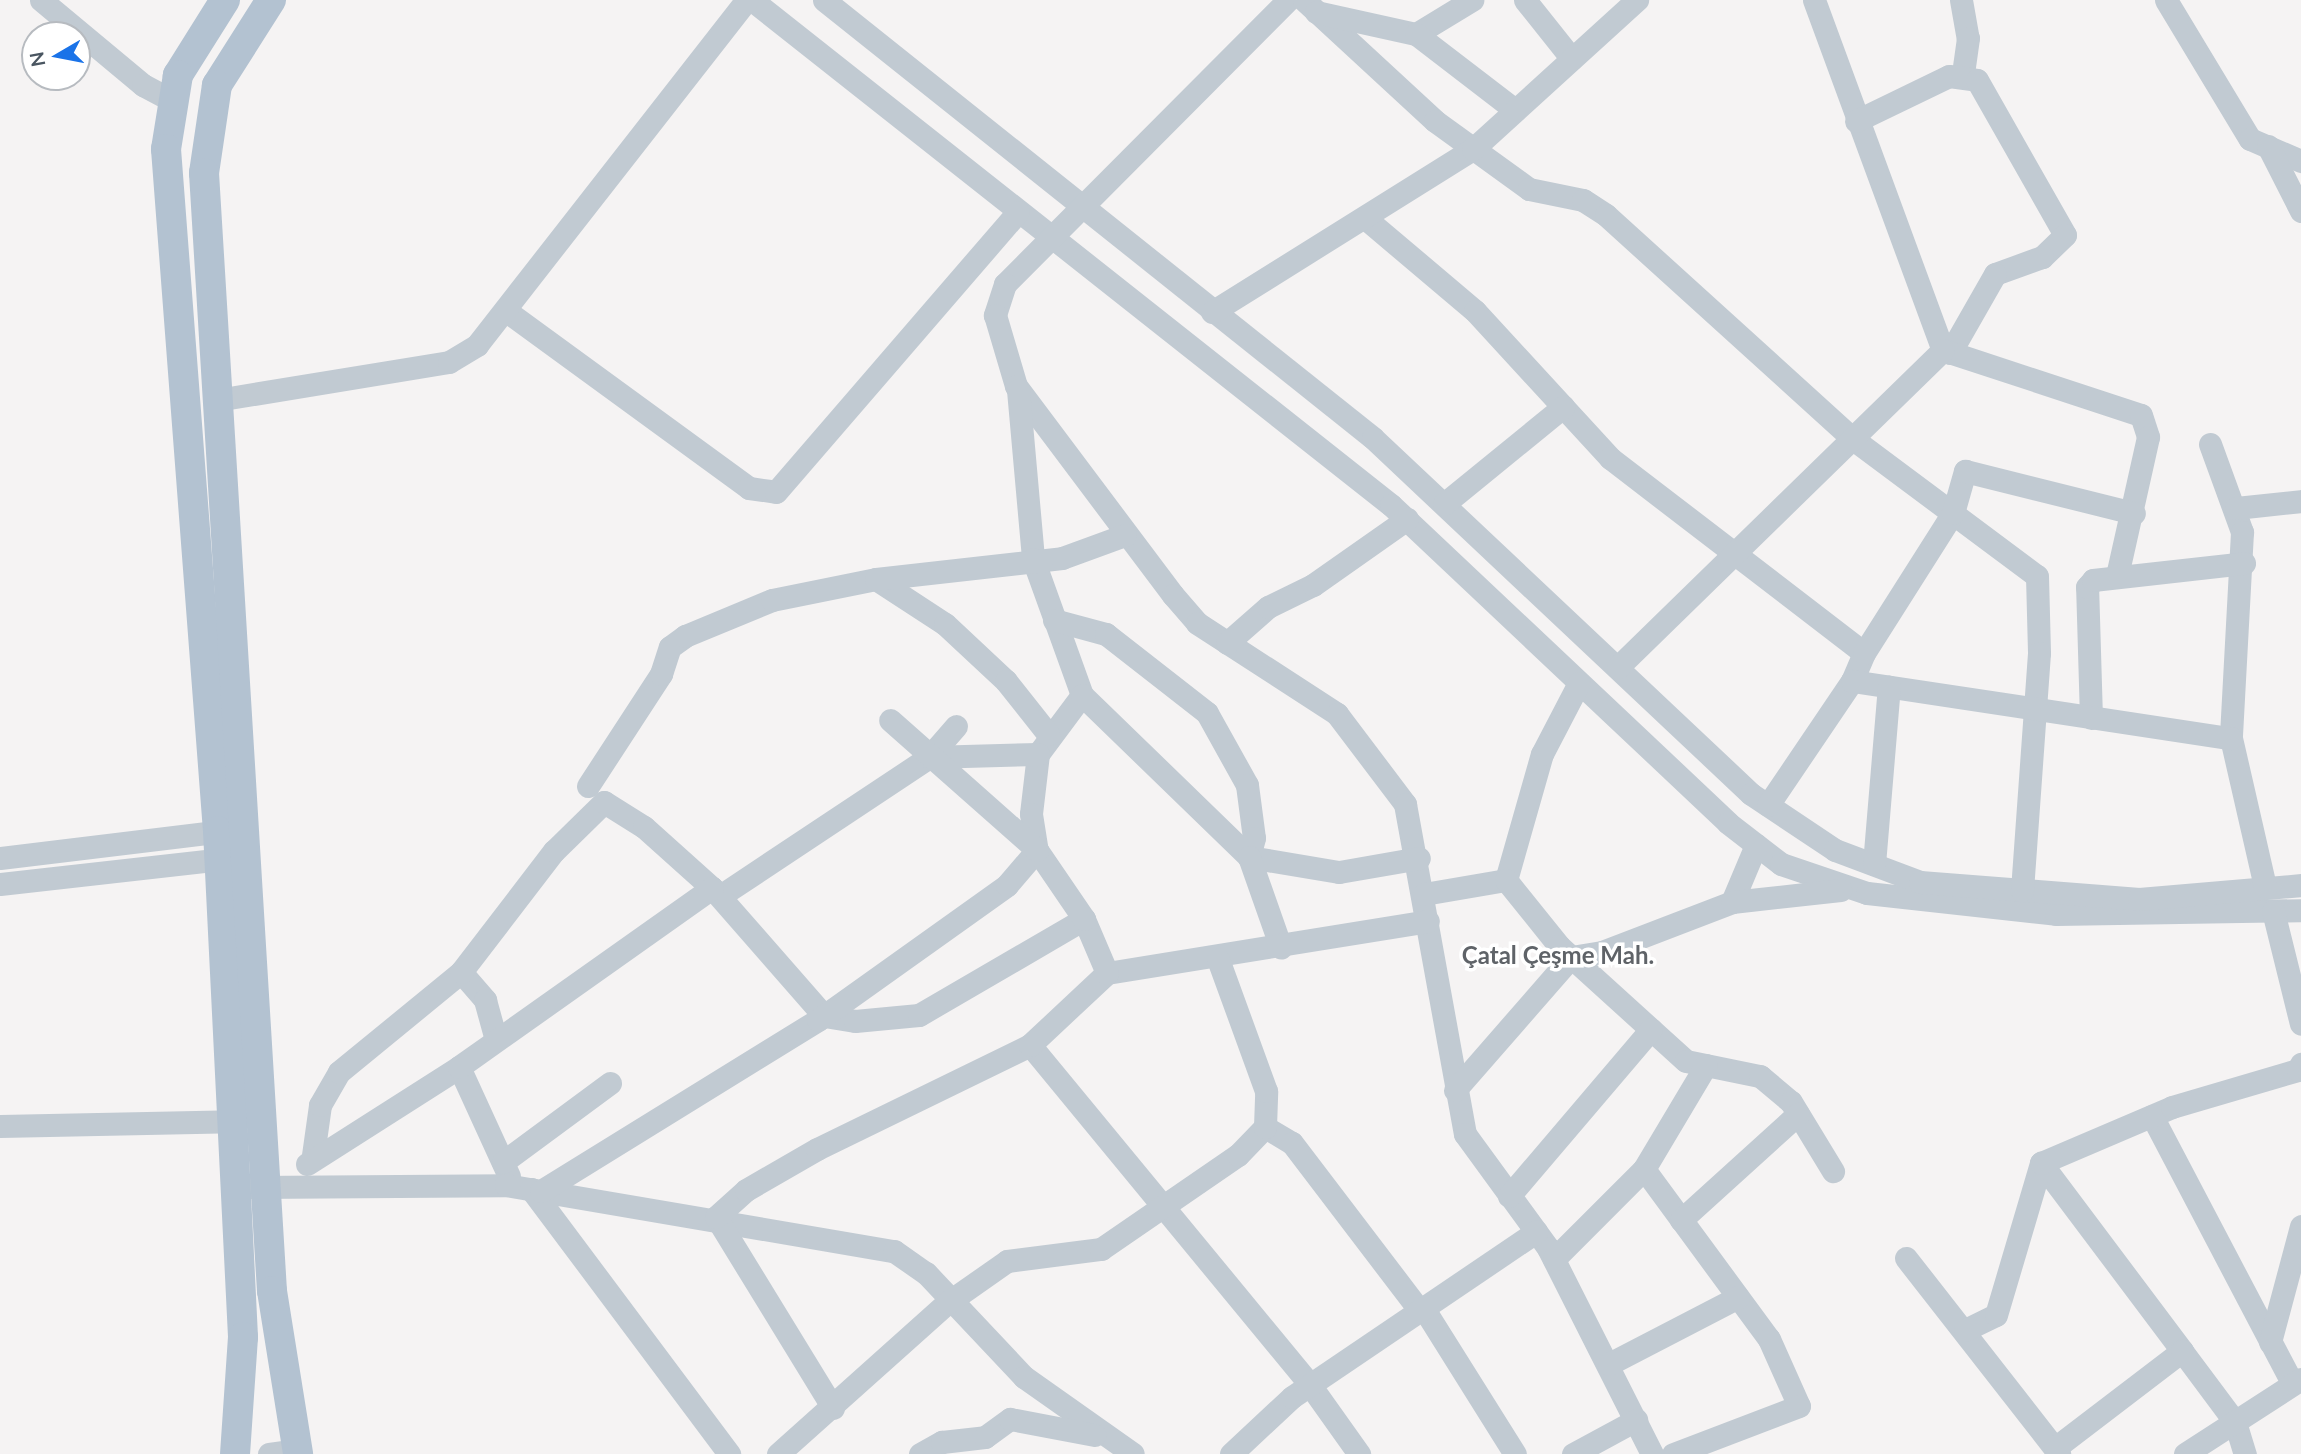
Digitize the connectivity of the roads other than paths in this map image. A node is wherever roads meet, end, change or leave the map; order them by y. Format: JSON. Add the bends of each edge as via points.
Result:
{"nodes":[{"id":1,"x":41,"y":0,"type":"edge"},
{"id":2,"x":225,"y":0,"type":"edge"},
{"id":3,"x":271,"y":0,"type":"edge"},
{"id":4,"x":750,"y":0,"type":"edge"},
{"id":5,"x":824,"y":0,"type":"edge"},
{"id":6,"x":851,"y":0,"type":"edge"},
{"id":7,"x":1287,"y":0,"type":"edge"},
{"id":8,"x":1472,"y":0,"type":"edge"},
{"id":9,"x":1525,"y":0,"type":"edge"},
{"id":10,"x":1637,"y":0,"type":"edge"},
{"id":11,"x":1814,"y":0,"type":"edge"},
{"id":12,"x":1961,"y":0,"type":"edge"},
{"id":13,"x":2166,"y":0,"type":"edge"},
{"id":14,"x":1310,"y":6,"type":"edge"},
{"id":15,"x":860,"y":29,"type":"junction"},
{"id":16,"x":1416,"y":34,"type":"junction"},
{"id":17,"x":1572,"y":59,"type":"junction"},
{"id":18,"x":1963,"y":75,"type":"junction"},
{"id":19,"x":171,"y":100,"type":"junction"},
{"id":20,"x":1515,"y":110,"type":"junction"},
{"id":21,"x":1856,"y":121,"type":"junction"},
{"id":22,"x":2268,"y":146,"type":"junction"},
{"id":23,"x":1473,"y":149,"type":"junction"},
{"id":24,"x":2301,"y":161,"type":"edge"},
{"id":25,"x":1077,"y":207,"type":"junction"},
{"id":26,"x":2301,"y":211,"type":"edge"},
{"id":27,"x":1018,"y":212,"type":"junction"},
{"id":28,"x":1365,"y":218,"type":"junction"},
{"id":29,"x":1052,"y":239,"type":"junction"},
{"id":30,"x":505,"y":310,"type":"junction"},
{"id":31,"x":1212,"y":312,"type":"junction"},
{"id":32,"x":1947,"y":352,"type":"junction"},
{"id":33,"x":1018,"y":390,"type":"junction"},
{"id":34,"x":217,"y":400,"type":"junction"},
{"id":35,"x":1563,"y":407,"type":"junction"},
{"id":36,"x":1853,"y":439,"type":"junction"},
{"id":37,"x":2210,"y":444,"type":"dead end"},
{"id":38,"x":2301,"y":501,"type":"edge"},
{"id":39,"x":1444,"y":504,"type":"junction"},
{"id":40,"x":2236,"y":508,"type":"junction"},
{"id":41,"x":1953,"y":513,"type":"junction"},
{"id":42,"x":2134,"y":513,"type":"junction"},
{"id":43,"x":1407,"y":519,"type":"junction"},
{"id":44,"x":1125,"y":536,"type":"junction"},
{"id":45,"x":1735,"y":554,"type":"junction"},
{"id":46,"x":1033,"y":559,"type":"junction"},
{"id":47,"x":2244,"y":563,"type":"junction"},
{"id":48,"x":2117,"y":576,"type":"junction"},
{"id":49,"x":876,"y":579,"type":"junction"},
{"id":50,"x":1054,"y":620,"type":"junction"},
{"id":51,"x":1227,"y":643,"type":"junction"},
{"id":52,"x":1864,"y":653,"type":"junction"},
{"id":53,"x":1618,"y":667,"type":"junction"},
{"id":54,"x":1852,"y":681,"type":"junction"},
{"id":55,"x":1579,"y":683,"type":"junction"},
{"id":56,"x":1889,"y":687,"type":"junction"},
{"id":57,"x":1082,"y":695,"type":"junction"},
{"id":58,"x":2035,"y":709,"type":"junction"},
{"id":59,"x":2091,"y":718,"type":"junction"},
{"id":60,"x":890,"y":720,"type":"dead end"},
{"id":61,"x":956,"y":726,"type":"dead end"},
{"id":62,"x":2231,"y":737,"type":"junction"},
{"id":63,"x":1043,"y":744,"type":"junction"},
{"id":64,"x":929,"y":757,"type":"junction"},
{"id":65,"x":587,"y":786,"type":"dead end"},
{"id":66,"x":1768,"y":805,"type":"junction"},
{"id":67,"x":231,"y":844,"type":"junction"},
{"id":68,"x":1756,"y":845,"type":"junction"},
{"id":69,"x":1037,"y":850,"type":"junction"},
{"id":70,"x":1249,"y":857,"type":"junction"},
{"id":71,"x":0,"y":858,"type":"edge"},
{"id":72,"x":1419,"y":858,"type":"junction"},
{"id":73,"x":1874,"y":864,"type":"junction"},
{"id":74,"x":1506,"y":880,"type":"junction"},
{"id":75,"x":0,"y":884,"type":"edge"},
{"id":76,"x":2301,"y":885,"type":"edge"},
{"id":77,"x":2265,"y":887,"type":"junction"},
{"id":78,"x":1850,"y":889,"type":"junction"},
{"id":79,"x":2022,"y":890,"type":"junction"},
{"id":80,"x":716,"y":892,"type":"junction"},
{"id":81,"x":1424,"y":894,"type":"junction"},
{"id":82,"x":1731,"y":902,"type":"junction"},
{"id":83,"x":2301,"y":909,"type":"edge"},
{"id":84,"x":2273,"y":911,"type":"junction"},
{"id":85,"x":1084,"y":919,"type":"junction"},
{"id":86,"x":1428,"y":921,"type":"junction"},
{"id":87,"x":1281,"y":948,"type":"junction"},
{"id":88,"x":1571,"y":957,"type":"junction"},
{"id":89,"x":1218,"y":959,"type":"junction"},
{"id":90,"x":461,"y":972,"type":"junction"},
{"id":91,"x":1107,"y":973,"type":"junction"},
{"id":92,"x":824,"y":1016,"type":"junction"},
{"id":93,"x":2301,"y":1024,"type":"edge"},
{"id":94,"x":1651,"y":1030,"type":"junction"},
{"id":95,"x":496,"y":1040,"type":"junction"},
{"id":96,"x":1030,"y":1045,"type":"junction"},
{"id":97,"x":1706,"y":1065,"type":"junction"},
{"id":98,"x":459,"y":1067,"type":"junction"},
{"id":99,"x":2300,"y":1073,"type":"edge"},
{"id":100,"x":610,"y":1083,"type":"dead end"},
{"id":101,"x":1455,"y":1090,"type":"junction"},
{"id":102,"x":1798,"y":1114,"type":"junction"},
{"id":103,"x":2152,"y":1116,"type":"junction"},
{"id":104,"x":232,"y":1121,"type":"junction"},
{"id":105,"x":0,"y":1126,"type":"edge"},
{"id":106,"x":1265,"y":1128,"type":"junction"},
{"id":107,"x":313,"y":1155,"type":"junction"},
{"id":108,"x":503,"y":1162,"type":"junction"},
{"id":109,"x":2041,"y":1163,"type":"junction"},
{"id":110,"x":1644,"y":1169,"type":"junction"},
{"id":111,"x":1833,"y":1171,"type":"dead end"},
{"id":112,"x":280,"y":1185,"type":"junction"},
{"id":113,"x":236,"y":1187,"type":"junction"},
{"id":114,"x":529,"y":1189,"type":"junction"},
{"id":115,"x":1510,"y":1196,"type":"junction"},
{"id":116,"x":1164,"y":1204,"type":"junction"},
{"id":117,"x":716,"y":1217,"type":"junction"},
{"id":118,"x":1681,"y":1220,"type":"junction"},
{"id":119,"x":2301,"y":1226,"type":"edge"},
{"id":120,"x":1536,"y":1232,"type":"junction"},
{"id":121,"x":1906,"y":1258,"type":"dead end"},
{"id":122,"x":1554,"y":1259,"type":"junction"},
{"id":123,"x":1738,"y":1297,"type":"junction"},
{"id":124,"x":947,"y":1303,"type":"junction"},
{"id":125,"x":1422,"y":1310,"type":"junction"},
{"id":126,"x":1965,"y":1330,"type":"junction"},
{"id":127,"x":2270,"y":1342,"type":"junction"},
{"id":128,"x":2182,"y":1351,"type":"junction"},
{"id":129,"x":1609,"y":1364,"type":"junction"},
{"id":130,"x":2296,"y":1381,"type":"edge"},
{"id":131,"x":1310,"y":1385,"type":"junction"},
{"id":132,"x":833,"y":1408,"type":"junction"},
{"id":133,"x":1636,"y":1420,"type":"junction"},
{"id":134,"x":2235,"y":1422,"type":"junction"},
{"id":135,"x":1106,"y":1437,"type":"junction"},
{"id":136,"x":2057,"y":1451,"type":"edge"},
{"id":137,"x":289,"y":1453,"type":"edge"},
{"id":138,"x":234,"y":1454,"type":"edge"},
{"id":139,"x":729,"y":1454,"type":"edge"},
{"id":140,"x":778,"y":1454,"type":"edge"},
{"id":141,"x":920,"y":1454,"type":"edge"},
{"id":142,"x":1133,"y":1454,"type":"edge"},
{"id":143,"x":1231,"y":1454,"type":"edge"},
{"id":144,"x":1359,"y":1454,"type":"edge"},
{"id":145,"x":1515,"y":1454,"type":"edge"},
{"id":146,"x":1573,"y":1454,"type":"edge"},
{"id":147,"x":1652,"y":1454,"type":"edge"},
{"id":148,"x":1673,"y":1454,"type":"edge"},
{"id":149,"x":2185,"y":1454,"type":"edge"},
{"id":150,"x":2245,"y":1454,"type":"edge"}],
"edges":[{"from":1,"to":19,"type":"street","via":[[143,85]]},
{"from":2,"to":19,"type":"main road","via":[[186,57]]},
{"from":3,"to":34,"type":"main road","via":[[221,76],[204,142]]},
{"from":4,"to":27,"type":"street"},
{"from":4,"to":30,"type":"street"},
{"from":5,"to":15,"type":"street"},
{"from":6,"to":15,"type":"street"},
{"from":7,"to":25,"type":"street"},
{"from":8,"to":16,"type":"street"},
{"from":9,"to":17,"type":"street"},
{"from":10,"to":17,"type":"street"},
{"from":11,"to":21,"type":"street"},
{"from":12,"to":18,"type":"street","via":[[1968,38]]},
{"from":13,"to":22,"type":"street","via":[[2239,125]]},
{"from":14,"to":16,"type":"street"},
{"from":14,"to":23,"type":"street"},
{"from":15,"to":25,"type":"street"},
{"from":16,"to":20,"type":"street"},
{"from":17,"to":20,"type":"street"},
{"from":18,"to":21,"type":"street","via":[[1941,79]]},
{"from":18,"to":32,"type":"street","via":[[1977,80],[1997,105],[2065,234],[2042,257],[1995,274]]},
{"from":19,"to":67,"type":"main road","via":[[166,149]]},
{"from":20,"to":23,"type":"street"},
{"from":21,"to":32,"type":"street"},
{"from":22,"to":24,"type":"street"},
{"from":22,"to":26,"type":"street"},
{"from":23,"to":28,"type":"street"},
{"from":23,"to":36,"type":"street","via":[[1529,189],[1583,200],[1606,215]]},
{"from":25,"to":29,"type":"street"},
{"from":25,"to":31,"type":"street"},
{"from":27,"to":29,"type":"street"},
{"from":27,"to":30,"type":"street","via":[[776,492],[749,488]]},
{"from":28,"to":31,"type":"street"},
{"from":28,"to":35,"type":"street","via":[[1475,311]]},
{"from":29,"to":33,"type":"street","via":[[1005,284],[995,315]]},
{"from":29,"to":43,"type":"street"},
{"from":30,"to":34,"type":"street","via":[[477,345],[449,362]]},
{"from":31,"to":39,"type":"street","via":[[1373,438]]},
{"from":32,"to":36,"type":"street"},
{"from":32,"to":42,"type":"street","via":[[2135,408],[2148,437]]},
{"from":33,"to":44,"type":"street"},
{"from":33,"to":46,"type":"street"},
{"from":34,"to":67,"type":"main road"},
{"from":35,"to":39,"type":"street"},
{"from":35,"to":45,"type":"street","via":[[1610,458]]},
{"from":36,"to":41,"type":"street"},
{"from":36,"to":45,"type":"street"},
{"from":37,"to":40,"type":"street"},
{"from":38,"to":40,"type":"street"},
{"from":39,"to":53,"type":"street"},
{"from":40,"to":47,"type":"street"},
{"from":41,"to":42,"type":"street","via":[[1965,471]]},
{"from":41,"to":52,"type":"street"},
{"from":41,"to":58,"type":"street","via":[[2037,576]]},
{"from":42,"to":48,"type":"street"},
{"from":43,"to":51,"type":"street","via":[[1313,585],[1268,607]]},
{"from":43,"to":55,"type":"street"},
{"from":44,"to":46,"type":"street","via":[[1062,558]]},
{"from":44,"to":51,"type":"street","via":[[1197,623]]},
{"from":45,"to":52,"type":"street"},
{"from":45,"to":53,"type":"street"},
{"from":46,"to":49,"type":"street"},
{"from":46,"to":50,"type":"street"},
{"from":47,"to":48,"type":"street"},
{"from":47,"to":62,"type":"street"},
{"from":48,"to":59,"type":"street","via":[[2093,580],[2087,587]]},
{"from":49,"to":63,"type":"street","via":[[945,624],[1006,681]]},
{"from":49,"to":65,"type":"street","via":[[772,600],[685,636],[670,647],[661,674]]},
{"from":50,"to":57,"type":"street"},
{"from":50,"to":70,"type":"street","via":[[1106,634],[1207,713],[1247,785],[1254,838]]},
{"from":51,"to":72,"type":"street","via":[[1337,714],[1405,804]]},
{"from":52,"to":54,"type":"street"},
{"from":53,"to":66,"type":"street"},
{"from":54,"to":56,"type":"street"},
{"from":54,"to":66,"type":"street"},
{"from":55,"to":68,"type":"street"},
{"from":55,"to":74,"type":"street","via":[[1542,754]]},
{"from":56,"to":58,"type":"street"},
{"from":56,"to":73,"type":"street"},
{"from":57,"to":63,"type":"street"},
{"from":57,"to":70,"type":"street"},
{"from":58,"to":59,"type":"street"},
{"from":58,"to":79,"type":"street"},
{"from":59,"to":62,"type":"street"},
{"from":60,"to":64,"type":"street"},
{"from":61,"to":64,"type":"street"},
{"from":62,"to":77,"type":"street"},
{"from":63,"to":64,"type":"street"},
{"from":63,"to":69,"type":"street","via":[[1031,814]]},
{"from":64,"to":69,"type":"street"},
{"from":64,"to":80,"type":"street"},
{"from":66,"to":73,"type":"street","via":[[1835,849]]},
{"from":67,"to":71,"type":"street"},
{"from":67,"to":75,"type":"street"},
{"from":67,"to":104,"type":"main road"},
{"from":67,"to":112,"type":"main road"},
{"from":68,"to":78,"type":"street","via":[[1781,864]]},
{"from":68,"to":82,"type":"street"},
{"from":69,"to":85,"type":"street"},
{"from":69,"to":92,"type":"street","via":[[1007,885]]},
{"from":70,"to":72,"type":"street","via":[[1339,872]]},
{"from":70,"to":87,"type":"street"},
{"from":72,"to":81,"type":"street"},
{"from":73,"to":79,"type":"street","via":[[1920,882]]},
{"from":74,"to":81,"type":"street"},
{"from":74,"to":88,"type":"street"},
{"from":76,"to":77,"type":"street"},
{"from":77,"to":79,"type":"street","via":[[2139,899]]},
{"from":78,"to":82,"type":"street"},
{"from":78,"to":84,"type":"street","via":[[2056,914]]},
{"from":80,"to":90,"type":"street","via":[[644,827],[604,803],[554,851]]},
{"from":80,"to":92,"type":"street"},
{"from":80,"to":95,"type":"street"},
{"from":81,"to":86,"type":"street"},
{"from":82,"to":88,"type":"street","via":[[1602,952]]},
{"from":83,"to":84,"type":"street"},
{"from":84,"to":93,"type":"street"},
{"from":85,"to":91,"type":"street"},
{"from":85,"to":92,"type":"street","via":[[970,972],[919,1015],[855,1021]]},
{"from":86,"to":87,"type":"street"},
{"from":86,"to":101,"type":"street"},
{"from":87,"to":89,"type":"street"},
{"from":88,"to":94,"type":"street"},
{"from":88,"to":101,"type":"street"},
{"from":89,"to":91,"type":"street"},
{"from":89,"to":106,"type":"street","via":[[1266,1091]]},
{"from":90,"to":95,"type":"street","via":[[485,1000]]},
{"from":90,"to":107,"type":"street","via":[[339,1072],[320,1105]]},
{"from":91,"to":96,"type":"street"},
{"from":92,"to":114,"type":"street"},
{"from":94,"to":97,"type":"street","via":[[1686,1061]]},
{"from":94,"to":115,"type":"street"},
{"from":95,"to":98,"type":"street"},
{"from":96,"to":116,"type":"street"},
{"from":96,"to":117,"type":"street","via":[[817,1149],[746,1190]]},
{"from":97,"to":102,"type":"street","via":[[1759,1076]]},
{"from":97,"to":110,"type":"street"},
{"from":98,"to":107,"type":"street"},
{"from":98,"to":108,"type":"street"},
{"from":99,"to":103,"type":"street"},
{"from":100,"to":108,"type":"street"},
{"from":101,"to":115,"type":"street","via":[[1465,1134]]},
{"from":102,"to":111,"type":"street"},
{"from":102,"to":118,"type":"street"},
{"from":103,"to":109,"type":"street"},
{"from":103,"to":127,"type":"street"},
{"from":104,"to":105,"type":"street"},
{"from":104,"to":113,"type":"main road"},
{"from":106,"to":116,"type":"street","via":[[1238,1155]]},
{"from":106,"to":125,"type":"street","via":[[1292,1143]]},
{"from":107,"to":112,"type":"street"},
{"from":108,"to":114,"type":"street"},
{"from":109,"to":126,"type":"street","via":[[1996,1315]]},
{"from":109,"to":128,"type":"street"},
{"from":110,"to":118,"type":"street"},
{"from":110,"to":122,"type":"street"},
{"from":112,"to":113,"type":"street"},
{"from":112,"to":114,"type":"street"},
{"from":112,"to":137,"type":"main road","via":[[274,1304]]},
{"from":113,"to":138,"type":"main road","via":[[243,1337]]},
{"from":114,"to":117,"type":"street"},
{"from":114,"to":139,"type":"street"},
{"from":115,"to":120,"type":"street"},
{"from":116,"to":124,"type":"street","via":[[1101,1249],[1007,1261]]},
{"from":116,"to":131,"type":"street"},
{"from":117,"to":124,"type":"street","via":[[894,1251],[926,1273]]},
{"from":117,"to":132,"type":"street"},
{"from":118,"to":123,"type":"street"},
{"from":119,"to":127,"type":"street"},
{"from":120,"to":122,"type":"street"},
{"from":120,"to":125,"type":"street"},
{"from":121,"to":126,"type":"street"},
{"from":122,"to":129,"type":"street"},
{"from":123,"to":129,"type":"street"},
{"from":123,"to":148,"type":"street","via":[[1769,1339],[1799,1406]]},
{"from":124,"to":132,"type":"street"},
{"from":124,"to":135,"type":"street","via":[[1024,1377]]},
{"from":125,"to":131,"type":"street"},
{"from":125,"to":145,"type":"street"},
{"from":126,"to":136,"type":"street"},
{"from":127,"to":130,"type":"street"},
{"from":128,"to":134,"type":"street"},
{"from":128,"to":136,"type":"street"},
{"from":129,"to":133,"type":"street"},
{"from":130,"to":134,"type":"street"},
{"from":131,"to":143,"type":"street"},
{"from":131,"to":144,"type":"street"},
{"from":132,"to":140,"type":"street"},
{"from":133,"to":146,"type":"street"},
{"from":133,"to":147,"type":"street"},
{"from":134,"to":149,"type":"street"},
{"from":134,"to":150,"type":"street"},
{"from":135,"to":141,"type":"street","via":[[1010,1419],[985,1437],[942,1442]]},
{"from":135,"to":142,"type":"street"}]}
